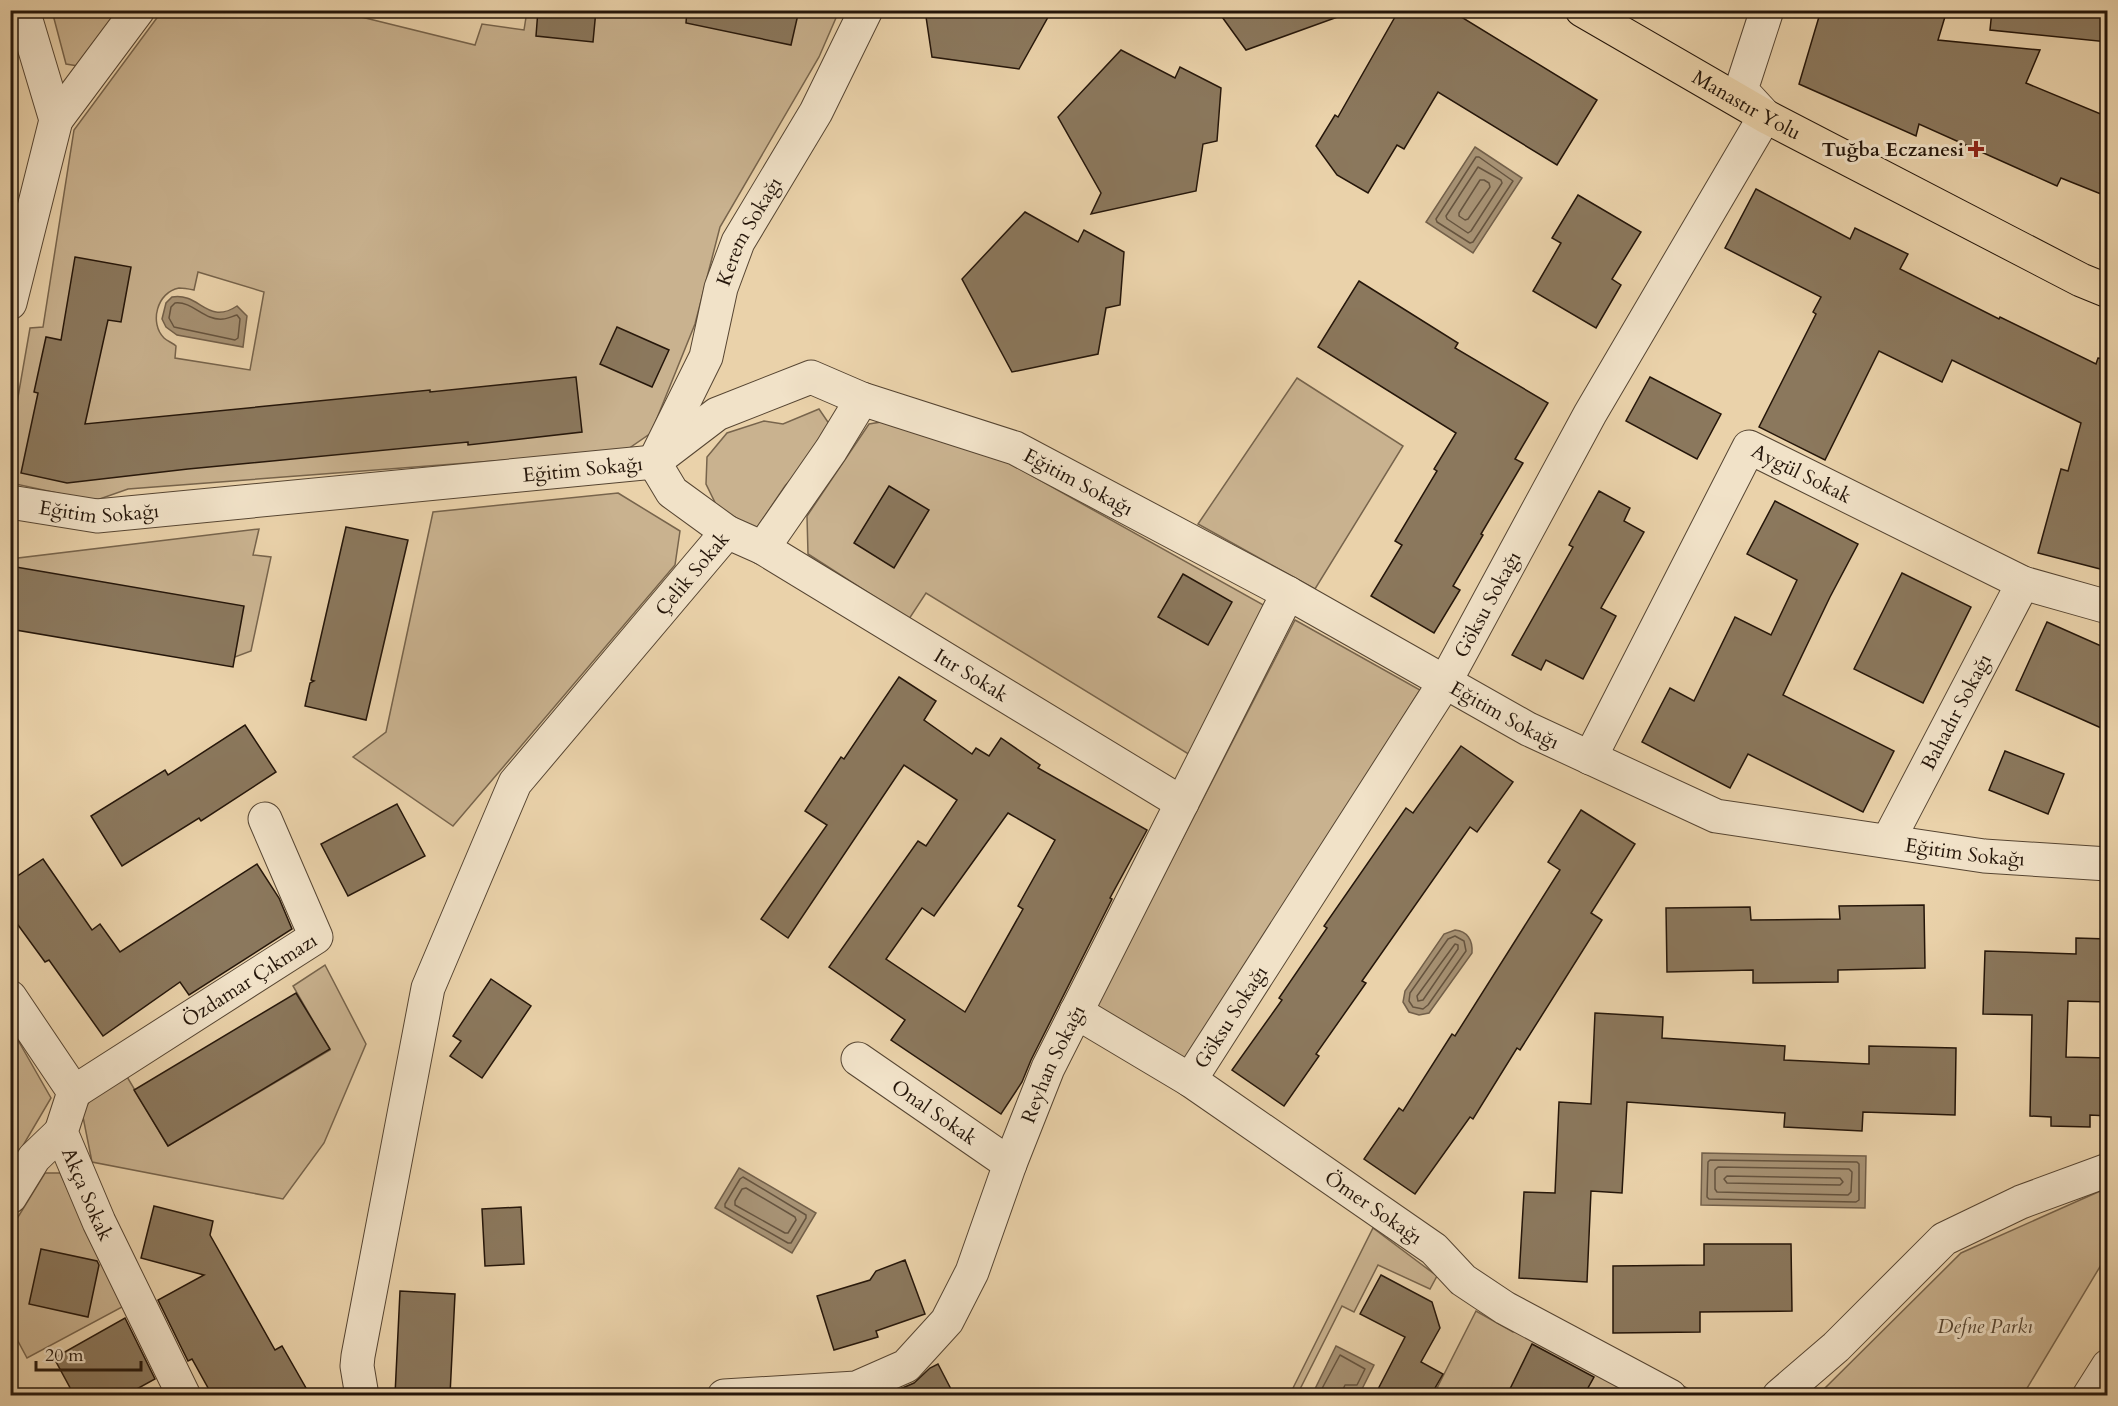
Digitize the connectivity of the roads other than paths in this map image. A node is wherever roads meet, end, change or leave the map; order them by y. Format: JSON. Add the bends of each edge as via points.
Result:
{"nodes":[{"id":1,"x":22,"y":10,"type":"edge"},
{"id":2,"x":138,"y":10,"type":"edge"},
{"id":3,"x":866,"y":10,"type":"edge"},
{"id":4,"x":1582,"y":10,"type":"edge"},
{"id":5,"x":1767,"y":10,"type":"edge"},
{"id":6,"x":1765,"y":116,"type":"junction"},
{"id":7,"x":56,"y":120,"type":"junction"},
{"id":8,"x":2108,"y":291,"type":"edge"},
{"id":9,"x":10,"y":303,"type":"edge"},
{"id":10,"x":862,"y":399,"type":"junction"},
{"id":11,"x":654,"y":462,"type":"junction"},
{"id":12,"x":10,"y":502,"type":"edge"},
{"id":13,"x":727,"y":532,"type":"junction"},
{"id":14,"x":763,"y":548,"type":"junction"},
{"id":15,"x":2023,"y":584,"type":"junction"},
{"id":16,"x":1288,"y":593,"type":"junction"},
{"id":17,"x":2108,"y":607,"type":"edge"},
{"id":18,"x":1445,"y":682,"type":"junction"},
{"id":19,"x":1590,"y":758,"type":"junction"},
{"id":20,"x":1182,"y":803,"type":"junction"},
{"id":21,"x":265,"y":819,"type":"dead end"},
{"id":22,"x":1888,"y":841,"type":"junction"},
{"id":23,"x":2108,"y":864,"type":"edge"},
{"id":24,"x":10,"y":997,"type":"edge"},
{"id":25,"x":1076,"y":1012,"type":"junction"},
{"id":26,"x":858,"y":1059,"type":"dead end"},
{"id":27,"x":1190,"y":1080,"type":"junction"},
{"id":28,"x":74,"y":1092,"type":"junction"},
{"id":29,"x":61,"y":1132,"type":"junction"},
{"id":30,"x":1010,"y":1164,"type":"junction"},
{"id":31,"x":2108,"y":1170,"type":"edge"},
{"id":32,"x":10,"y":1197,"type":"edge"},
{"id":33,"x":2108,"y":1366,"type":"edge"},
{"id":34,"x":184,"y":1395,"type":"edge"},
{"id":35,"x":362,"y":1395,"type":"edge"},
{"id":36,"x":724,"y":1395,"type":"edge"},
{"id":37,"x":1670,"y":1395,"type":"edge"},
{"id":38,"x":1779,"y":1395,"type":"edge"},
{"id":39,"x":2089,"y":1395,"type":"edge"}],
"edges":[{"from":1,"to":7,"type":"street"},
{"from":2,"to":7,"type":"street"},
{"from":3,"to":11,"type":"street","name":"Kerem Sokağı","via":[[816,112],[738,242],[721,288],[706,357]]},
{"from":4,"to":6,"type":"main road","name":"Manastır Yolu"},
{"from":5,"to":6,"type":"street","via":[[1741,90]]},
{"from":6,"to":8,"type":"main road","name":"Manastır Yolu"},
{"from":6,"to":18,"type":"street","name":"Göksu Sokağı","via":[[1590,414]]},
{"from":7,"to":9,"type":"street"},
{"from":10,"to":11,"type":"street","name":"Eğitim Sokağı","via":[[811,378],[717,414]]},
{"from":10,"to":14,"type":"street","name":"Çelik Sokak"},
{"from":10,"to":16,"type":"street","name":"Eğitim Sokağı","via":[[1014,448]]},
{"from":11,"to":12,"type":"street","name":"Eğitim Sokağı","via":[[97,516]]},
{"from":11,"to":13,"type":"street","via":[[672,492]]},
{"from":13,"to":14,"type":"street","name":"Çelik Sokak"},
{"from":13,"to":35,"type":"street","name":"Çelik Sokak","via":[[515,783],[428,988],[358,1356]]},
{"from":14,"to":20,"type":"street","name":"Itır Sokak"},
{"from":15,"to":17,"type":"street","name":"Aygül Sokak"},
{"from":15,"to":19,"type":"street","name":"Aygül Sokak","via":[[1749,447]]},
{"from":15,"to":22,"type":"street","name":"Bahadır Sokağı"},
{"from":16,"to":18,"type":"street","name":"Eğitim Sokağı"},
{"from":16,"to":20,"type":"street","name":"Reyhan Sokağı"},
{"from":18,"to":19,"type":"street","name":"Eğitim Sokağı","via":[[1528,729]]},
{"from":18,"to":27,"type":"street","name":"Göksu Sokağı"},
{"from":19,"to":22,"type":"street","name":"Eğitim Sokağı","via":[[1716,816]]},
{"from":20,"to":25,"type":"street","name":"Reyhan Sokağı"},
{"from":21,"to":28,"type":"street","name":"Özdamar Çıkmazı","via":[[316,937]]},
{"from":22,"to":23,"type":"street","name":"Eğitim Sokağı","via":[[1984,856]]},
{"from":24,"to":28,"type":"street"},
{"from":25,"to":27,"type":"street","name":"Ömer Sokağı"},
{"from":25,"to":30,"type":"street","name":"Reyhan Sokağı","via":[[1048,1068]]},
{"from":26,"to":30,"type":"street","name":"Onal Sokak"},
{"from":27,"to":37,"type":"street","name":"Ömer Sokağı","via":[[1434,1249],[1462,1281],[1521,1317]]},
{"from":28,"to":29,"type":"street","name":"Akça Sokak"},
{"from":29,"to":32,"type":"street","via":[[34,1158]]},
{"from":29,"to":34,"type":"street","name":"Akça Sokak","via":[[99,1222]]},
{"from":30,"to":36,"type":"street","name":"Reyhan Sokağı","via":[[972,1272],[947,1321],[906,1366],[856,1388]]},
{"from":31,"to":38,"type":"street","via":[[2020,1202],[1944,1239],[1836,1347]]},
{"from":33,"to":39,"type":"street"}]}
